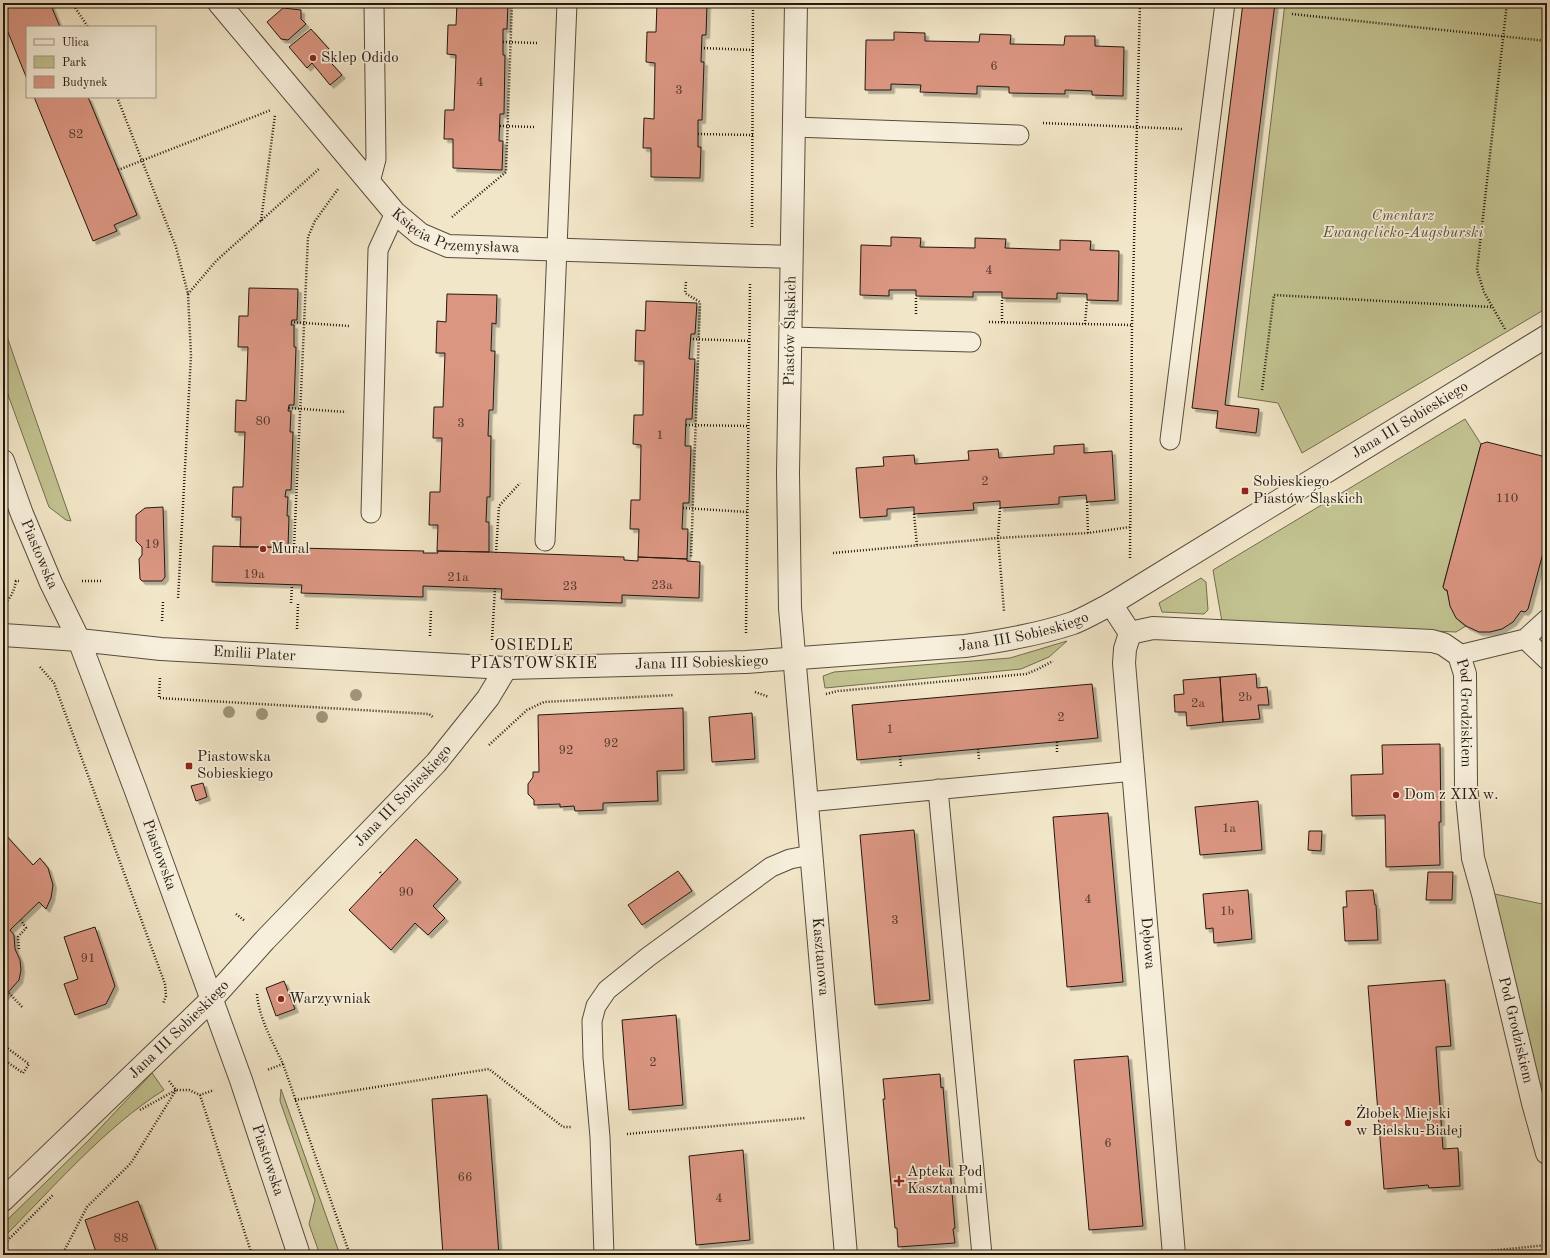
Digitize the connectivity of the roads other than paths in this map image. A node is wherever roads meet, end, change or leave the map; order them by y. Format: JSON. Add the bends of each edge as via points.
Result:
{"nodes":[{"id":1,"x":219,"y":3,"type":"edge"},
{"id":2,"x":374,"y":3,"type":"edge"},
{"id":3,"x":567,"y":3,"type":"edge"},
{"id":4,"x":796,"y":3,"type":"edge"},
{"id":5,"x":1225,"y":3,"type":"edge"},
{"id":6,"x":794,"y":127,"type":"junction"},
{"id":7,"x":1019,"y":134,"type":"dead end"},
{"id":8,"x":370,"y":182,"type":"junction"},
{"id":9,"x":395,"y":212,"type":"junction"},
{"id":10,"x":558,"y":249,"type":"junction"},
{"id":11,"x":791,"y":257,"type":"junction"},
{"id":12,"x":791,"y":336,"type":"junction"},
{"id":13,"x":1547,"y":336,"type":"edge"},
{"id":14,"x":971,"y":342,"type":"dead end"},
{"id":15,"x":1170,"y":440,"type":"dead end"},
{"id":16,"x":3,"y":460,"type":"edge"},
{"id":17,"x":371,"y":513,"type":"dead end"},
{"id":18,"x":545,"y":542,"type":"dead end"},
{"id":19,"x":1111,"y":604,"type":"junction"},
{"id":20,"x":1547,"y":619,"type":"edge"},
{"id":21,"x":1126,"y":628,"type":"junction"},
{"id":22,"x":3,"y":635,"type":"edge"},
{"id":23,"x":1525,"y":639,"type":"junction"},
{"id":24,"x":79,"y":640,"type":"junction"},
{"id":25,"x":1459,"y":655,"type":"junction"},
{"id":26,"x":794,"y":658,"type":"junction"},
{"id":27,"x":1547,"y":660,"type":"edge"},
{"id":28,"x":506,"y":668,"type":"junction"},
{"id":29,"x":1134,"y":771,"type":"junction"},
{"id":30,"x":938,"y":789,"type":"junction"},
{"id":31,"x":807,"y":802,"type":"junction"},
{"id":32,"x":811,"y":855,"type":"junction"},
{"id":33,"x":211,"y":1000,"type":"junction"},
{"id":34,"x":1547,"y":1153,"type":"edge"},
{"id":35,"x":3,"y":1200,"type":"edge"},
{"id":36,"x":298,"y":1255,"type":"edge"},
{"id":37,"x":604,"y":1255,"type":"edge"},
{"id":38,"x":846,"y":1255,"type":"edge"},
{"id":39,"x":982,"y":1255,"type":"edge"},
{"id":40,"x":1174,"y":1255,"type":"edge"}],
"edges":[{"from":1,"to":8,"type":"street","name":"Księcia Przemysława"},
{"from":2,"to":8,"type":"lane","via":[[376,159]]},
{"from":3,"to":10,"type":"lane"},
{"from":4,"to":6,"type":"street","name":"Piastów Śląskich"},
{"from":5,"to":15,"type":"lane"},
{"from":6,"to":7,"type":"lane"},
{"from":6,"to":11,"type":"street","name":"Piastów Śląskich"},
{"from":8,"to":9,"type":"street","name":"Księcia Przemysława"},
{"from":9,"to":10,"type":"street","name":"Księcia Przemysława","via":[[420,234],[448,246]]},
{"from":9,"to":17,"type":"lane","via":[[378,250]]},
{"from":10,"to":11,"type":"street","name":"Księcia Przemysława"},
{"from":10,"to":18,"type":"lane"},
{"from":11,"to":12,"type":"street","name":"Piastów Śląskich"},
{"from":12,"to":14,"type":"lane"},
{"from":12,"to":26,"type":"street","name":"Piastów Śląskich","via":[[788,473],[790,608]]},
{"from":13,"to":19,"type":"street","name":"Jana III Sobieskiego"},
{"from":16,"to":24,"type":"street","name":"Piastowska","via":[[51,583]]},
{"from":19,"to":21,"type":"street"},
{"from":19,"to":26,"type":"street","name":"Jana III Sobieskiego","via":[[1073,622],[998,642]]},
{"from":20,"to":23,"type":"lane"},
{"from":21,"to":25,"type":"street","name":"Pod Grodziskiem","via":[[1432,641],[1443,644]]},
{"from":21,"to":29,"type":"street","name":"Dębowa","via":[[1124,663]]},
{"from":22,"to":24,"type":"street","name":"Emilii Plater"},
{"from":23,"to":25,"type":"lane"},
{"from":23,"to":27,"type":"lane"},
{"from":24,"to":28,"type":"street","name":"Emilii Plater","via":[[162,649]]},
{"from":24,"to":33,"type":"street","name":"Piastowska"},
{"from":25,"to":34,"type":"street","name":"Pod Grodziskiem","via":[[1465,674],[1466,785],[1473,858],[1532,1103]]},
{"from":26,"to":28,"type":"street","name":"Jana III Sobieskiego","via":[[738,662]]},
{"from":26,"to":31,"type":"street","name":"Kasztanowa"},
{"from":28,"to":33,"type":"street","name":"Jana III Sobieskiego","via":[[488,698],[436,763],[265,940]]},
{"from":29,"to":30,"type":"lane"},
{"from":29,"to":40,"type":"street","name":"Dębowa"},
{"from":30,"to":31,"type":"lane"},
{"from":30,"to":39,"type":"lane"},
{"from":31,"to":32,"type":"street","name":"Kasztanowa"},
{"from":32,"to":37,"type":"lane","via":[[790,859],[771,867],[648,957],[607,990],[596,1006],[592,1021],[593,1058],[600,1132]]},
{"from":32,"to":38,"type":"street","name":"Kasztanowa"},
{"from":33,"to":35,"type":"street","name":"Jana III Sobieskiego"},
{"from":33,"to":36,"type":"street","name":"Piastowska","via":[[241,1080]]}]}
